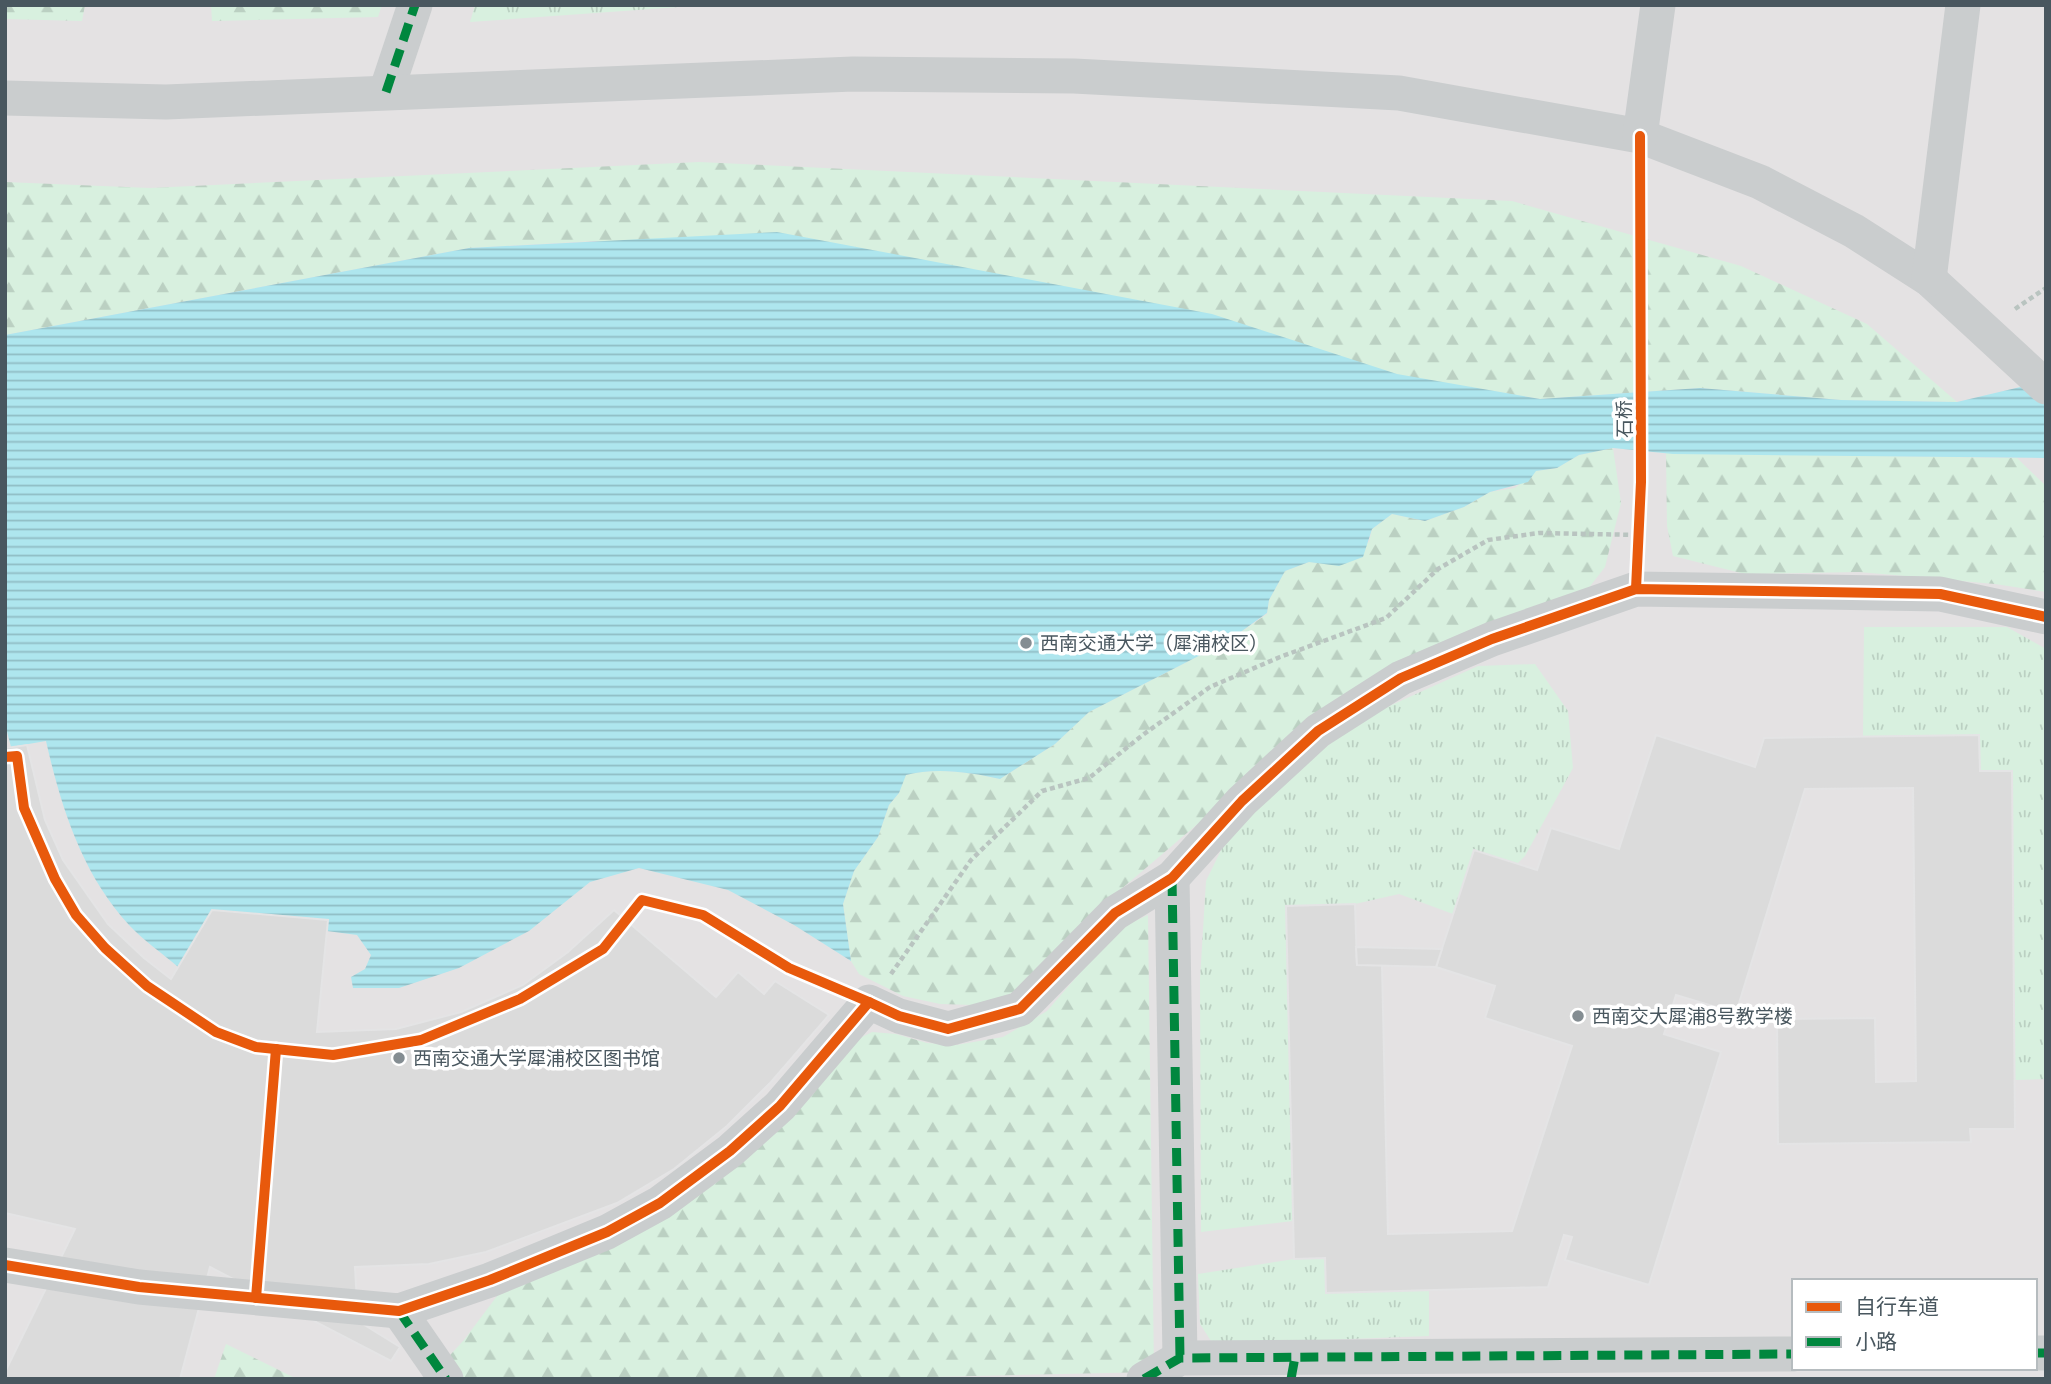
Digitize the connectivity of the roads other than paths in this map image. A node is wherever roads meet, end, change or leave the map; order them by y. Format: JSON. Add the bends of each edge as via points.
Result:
{"nodes":[{"id":1,"x":415,"y":5,"type":"edge"},
{"id":2,"x":1658,"y":5,"type":"edge"},
{"id":3,"x":1963,"y":5,"type":"edge"},
{"id":4,"x":386,"y":92,"type":"junction"},
{"id":5,"x":5,"y":98,"type":"edge"},
{"id":6,"x":1640,"y":136,"type":"junction"},
{"id":7,"x":1929,"y":279,"type":"junction"},
{"id":8,"x":2046,"y":387,"type":"edge"},
{"id":9,"x":2046,"y":617,"type":"edge"},
{"id":10,"x":1172,"y":878,"type":"junction"},
{"id":11,"x":5,"y":1265,"type":"edge"},
{"id":12,"x":399,"y":1311,"type":"junction"},
{"id":13,"x":1792,"y":1354,"type":"edge"},
{"id":14,"x":1180,"y":1358,"type":"junction"},
{"id":15,"x":1293,"y":1368,"type":"edge"},
{"id":16,"x":446,"y":1379,"type":"edge"},
{"id":17,"x":1144,"y":1379,"type":"edge"}],
"edges":[{"from":1,"to":4,"type":"street"},
{"from":2,"to":6,"type":"street"},
{"from":3,"to":7,"type":"street"},
{"from":4,"to":5,"type":"street","via":[[166,102]]},
{"from":4,"to":6,"type":"street","via":[[853,74],[1074,76],[1399,93]]},
{"from":6,"to":7,"type":"street","via":[[1760,182],[1854,231]]},
{"from":7,"to":8,"type":"street"},
{"from":9,"to":10,"type":"street","via":[[1940,594],[1636,589],[1492,639],[1402,678],[1318,731],[1242,801]]},
{"from":10,"to":12,"type":"street","via":[[1115,913],[1020,1009],[948,1029],[899,1016],[869,1002],[780,1106],[730,1151],[660,1203],[607,1232]]},
{"from":10,"to":14,"type":"street"},
{"from":11,"to":12,"type":"street","via":[[139,1287]]},
{"from":12,"to":16,"type":"street"},
{"from":13,"to":15,"type":"street"},
{"from":14,"to":15,"type":"street"},
{"from":14,"to":17,"type":"street"}]}
